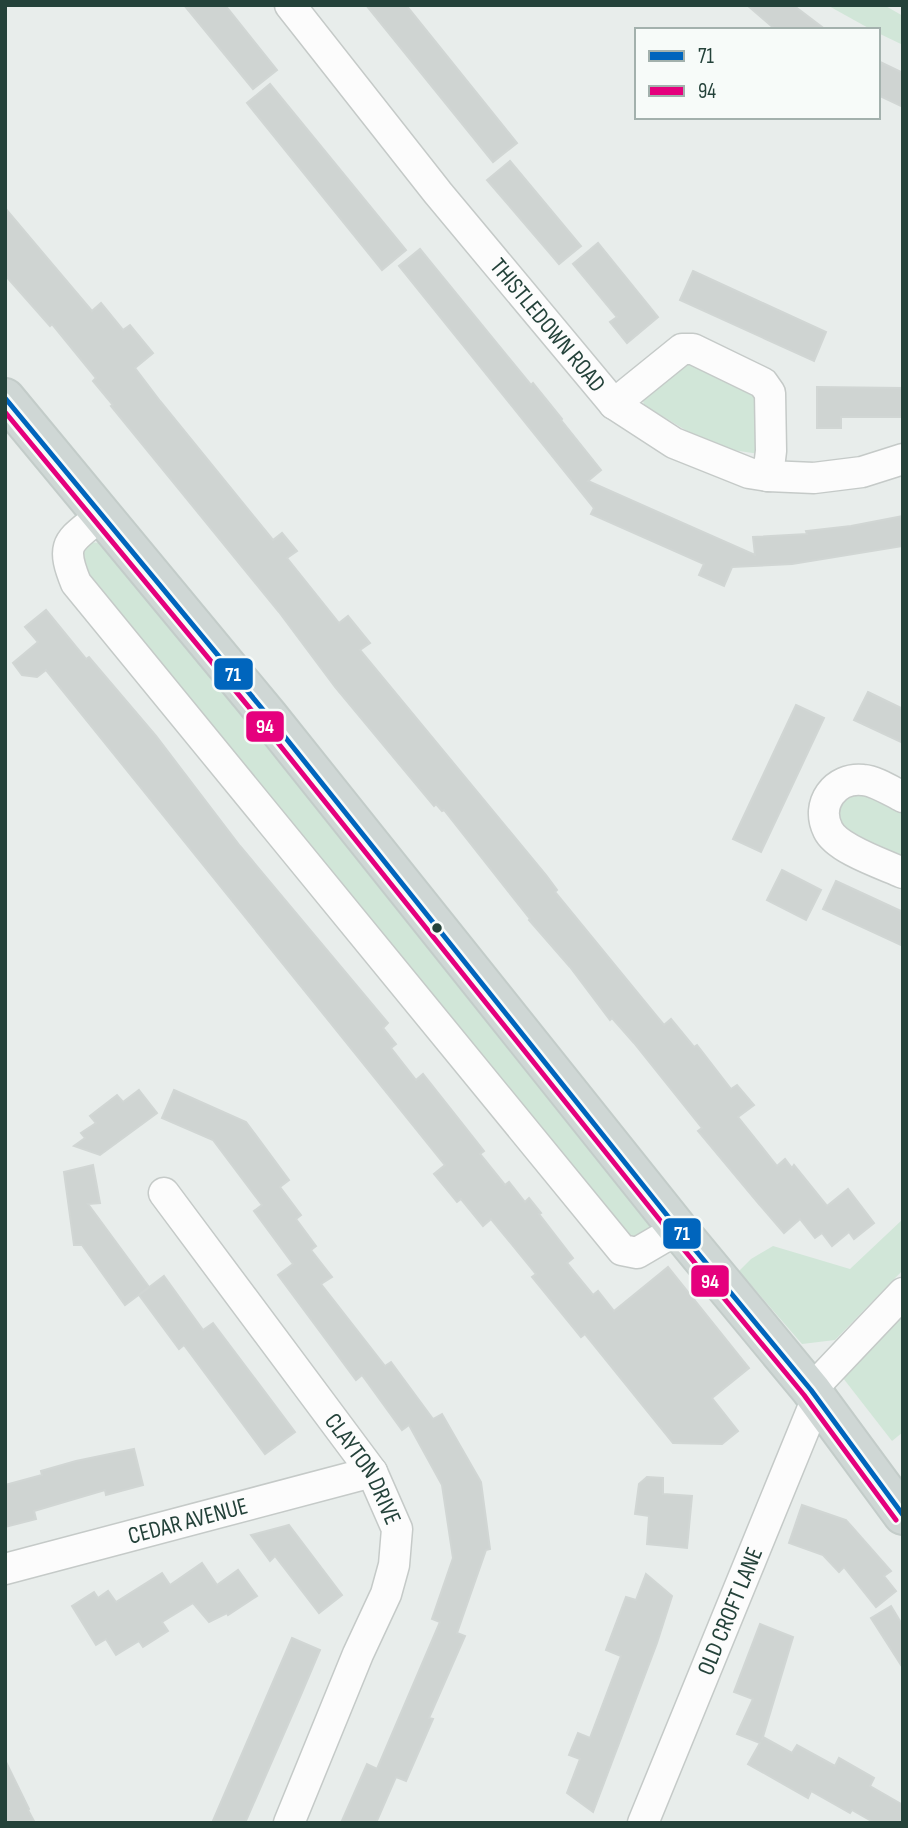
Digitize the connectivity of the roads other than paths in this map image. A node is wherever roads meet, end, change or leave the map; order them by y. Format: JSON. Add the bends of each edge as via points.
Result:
{"nodes":[{"id":1,"x":290,"y":5,"type":"edge"},
{"id":2,"x":5,"y":398,"type":"edge"},
{"id":3,"x":614,"y":404,"type":"junction"},
{"id":4,"x":903,"y":459,"type":"edge"},
{"id":5,"x":768,"y":476,"type":"junction"},
{"id":6,"x":101,"y":515,"type":"junction"},
{"id":7,"x":903,"y":797,"type":"edge"},
{"id":8,"x":903,"y":873,"type":"edge"},
{"id":9,"x":164,"y":1193,"type":"dead end"},
{"id":10,"x":678,"y":1229,"type":"junction"},
{"id":11,"x":903,"y":1293,"type":"edge"},
{"id":12,"x":814,"y":1394,"type":"junction"},
{"id":13,"x":372,"y":1472,"type":"junction"},
{"id":14,"x":903,"y":1515,"type":"edge"},
{"id":15,"x":5,"y":1569,"type":"edge"},
{"id":16,"x":289,"y":1823,"type":"edge"},
{"id":17,"x":643,"y":1823,"type":"edge"}],
"edges":[{"from":1,"to":3,"type":"street","name":"THISTLEDOWN ROAD","via":[[438,193]]},
{"from":2,"to":6,"type":"main road"},
{"from":3,"to":5,"type":"street","name":"THISTLEDOWN ROAD","via":[[674,443],[748,473]]},
{"from":3,"to":5,"type":"street","via":[[682,349],[692,349],[763,383],[770,393]]},
{"from":4,"to":5,"type":"street","name":"THISTLEDOWN ROAD","via":[[862,472],[814,478]]},
{"from":6,"to":10,"type":"main road","via":[[390,867]]},
{"from":6,"to":10,"type":"street","via":[[70,543],[66,559],[76,583],[622,1251],[637,1253]]},
{"from":7,"to":8,"type":"street","via":[[866,780],[849,779],[830,790],[823,807],[828,831],[842,845]]},
{"from":9,"to":13,"type":"street","name":"CLAYTON DRIVE"},
{"from":10,"to":12,"type":"main road"},
{"from":11,"to":12,"type":"street","name":"OLD CROFT LANE"},
{"from":12,"to":14,"type":"main road"},
{"from":12,"to":17,"type":"street","name":"OLD CROFT LANE"},
{"from":13,"to":15,"type":"street","name":"CEDAR AVENUE"},
{"from":13,"to":16,"type":"street","name":"CLAYTON DRIVE","via":[[397,1529],[394,1565],[386,1594]]}]}
